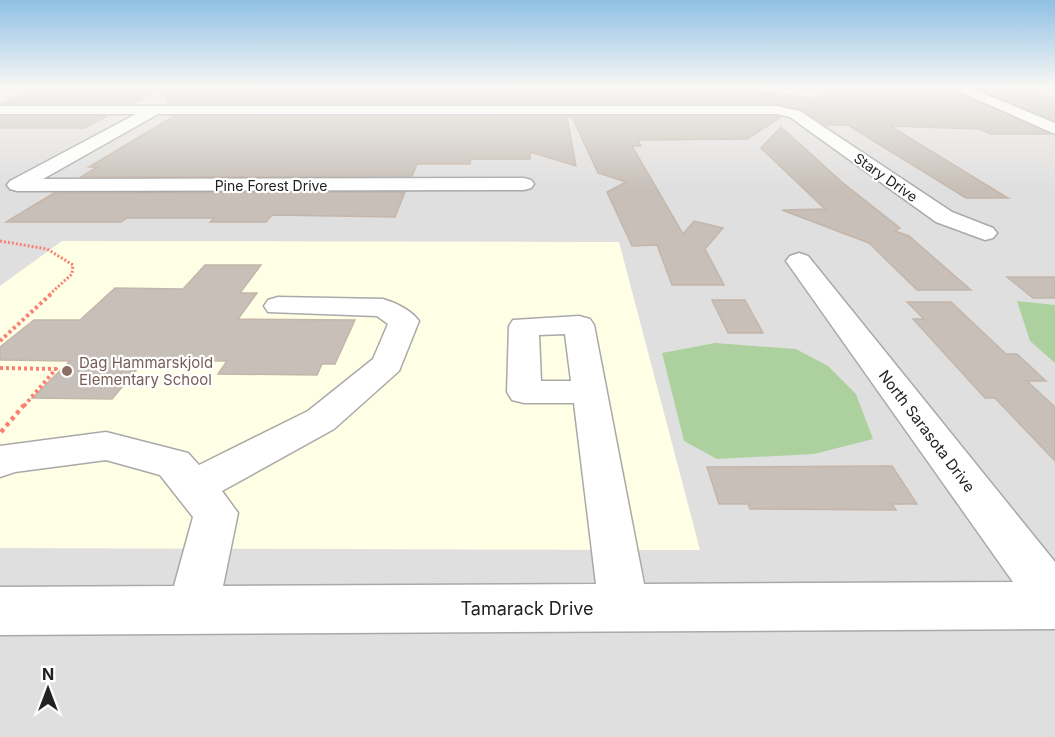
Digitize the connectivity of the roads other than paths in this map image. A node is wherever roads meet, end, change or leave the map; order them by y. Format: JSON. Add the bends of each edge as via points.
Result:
{"nodes":[{"id":1,"x":136,"y":120,"type":"edge"},
{"id":2,"x":804,"y":120,"type":"edge"},
{"id":3,"x":1035,"y":120,"type":"edge"},
{"id":4,"x":1055,"y":129,"type":"edge"},
{"id":5,"x":524,"y":184,"type":"dead end"},
{"id":6,"x":8,"y":190,"type":"edge"},
{"id":7,"x":986,"y":233,"type":"dead end"},
{"id":8,"x":799,"y":261,"type":"dead end"},
{"id":9,"x":278,"y":306,"type":"dead end"},
{"id":10,"x":590,"y":392,"type":"dead end"},
{"id":11,"x":0,"y":462,"type":"edge"},
{"id":12,"x":193,"y":487,"type":"junction"},
{"id":13,"x":1055,"y":600,"type":"edge"},
{"id":14,"x":1055,"y":605,"type":"edge"},
{"id":15,"x":624,"y":607,"type":"junction"},
{"id":16,"x":193,"y":610,"type":"junction"},
{"id":17,"x":0,"y":611,"type":"edge"}],
"edges":[{"from":1,"to":6,"type":"street"},
{"from":2,"to":7,"type":"street","name":"Stary Drive","via":[[944,217]]},
{"from":3,"to":4,"type":"street"},
{"from":5,"to":6,"type":"street","name":"Pine Forest Drive"},
{"from":8,"to":13,"type":"street","name":"North Sarasota Drive"},
{"from":9,"to":12,"type":"street","via":[[383,308],[404,321],[387,364],[321,420]]},
{"from":10,"to":15,"type":"street"},
{"from":11,"to":12,"type":"street","via":[[106,446],[174,464]]},
{"from":12,"to":16,"type":"street","via":[[216,513]]},
{"from":14,"to":15,"type":"street","name":"Tamarack Drive"},
{"from":15,"to":16,"type":"street","name":"Tamarack Drive"},
{"from":16,"to":17,"type":"street","name":"Tamarack Drive"}]}
